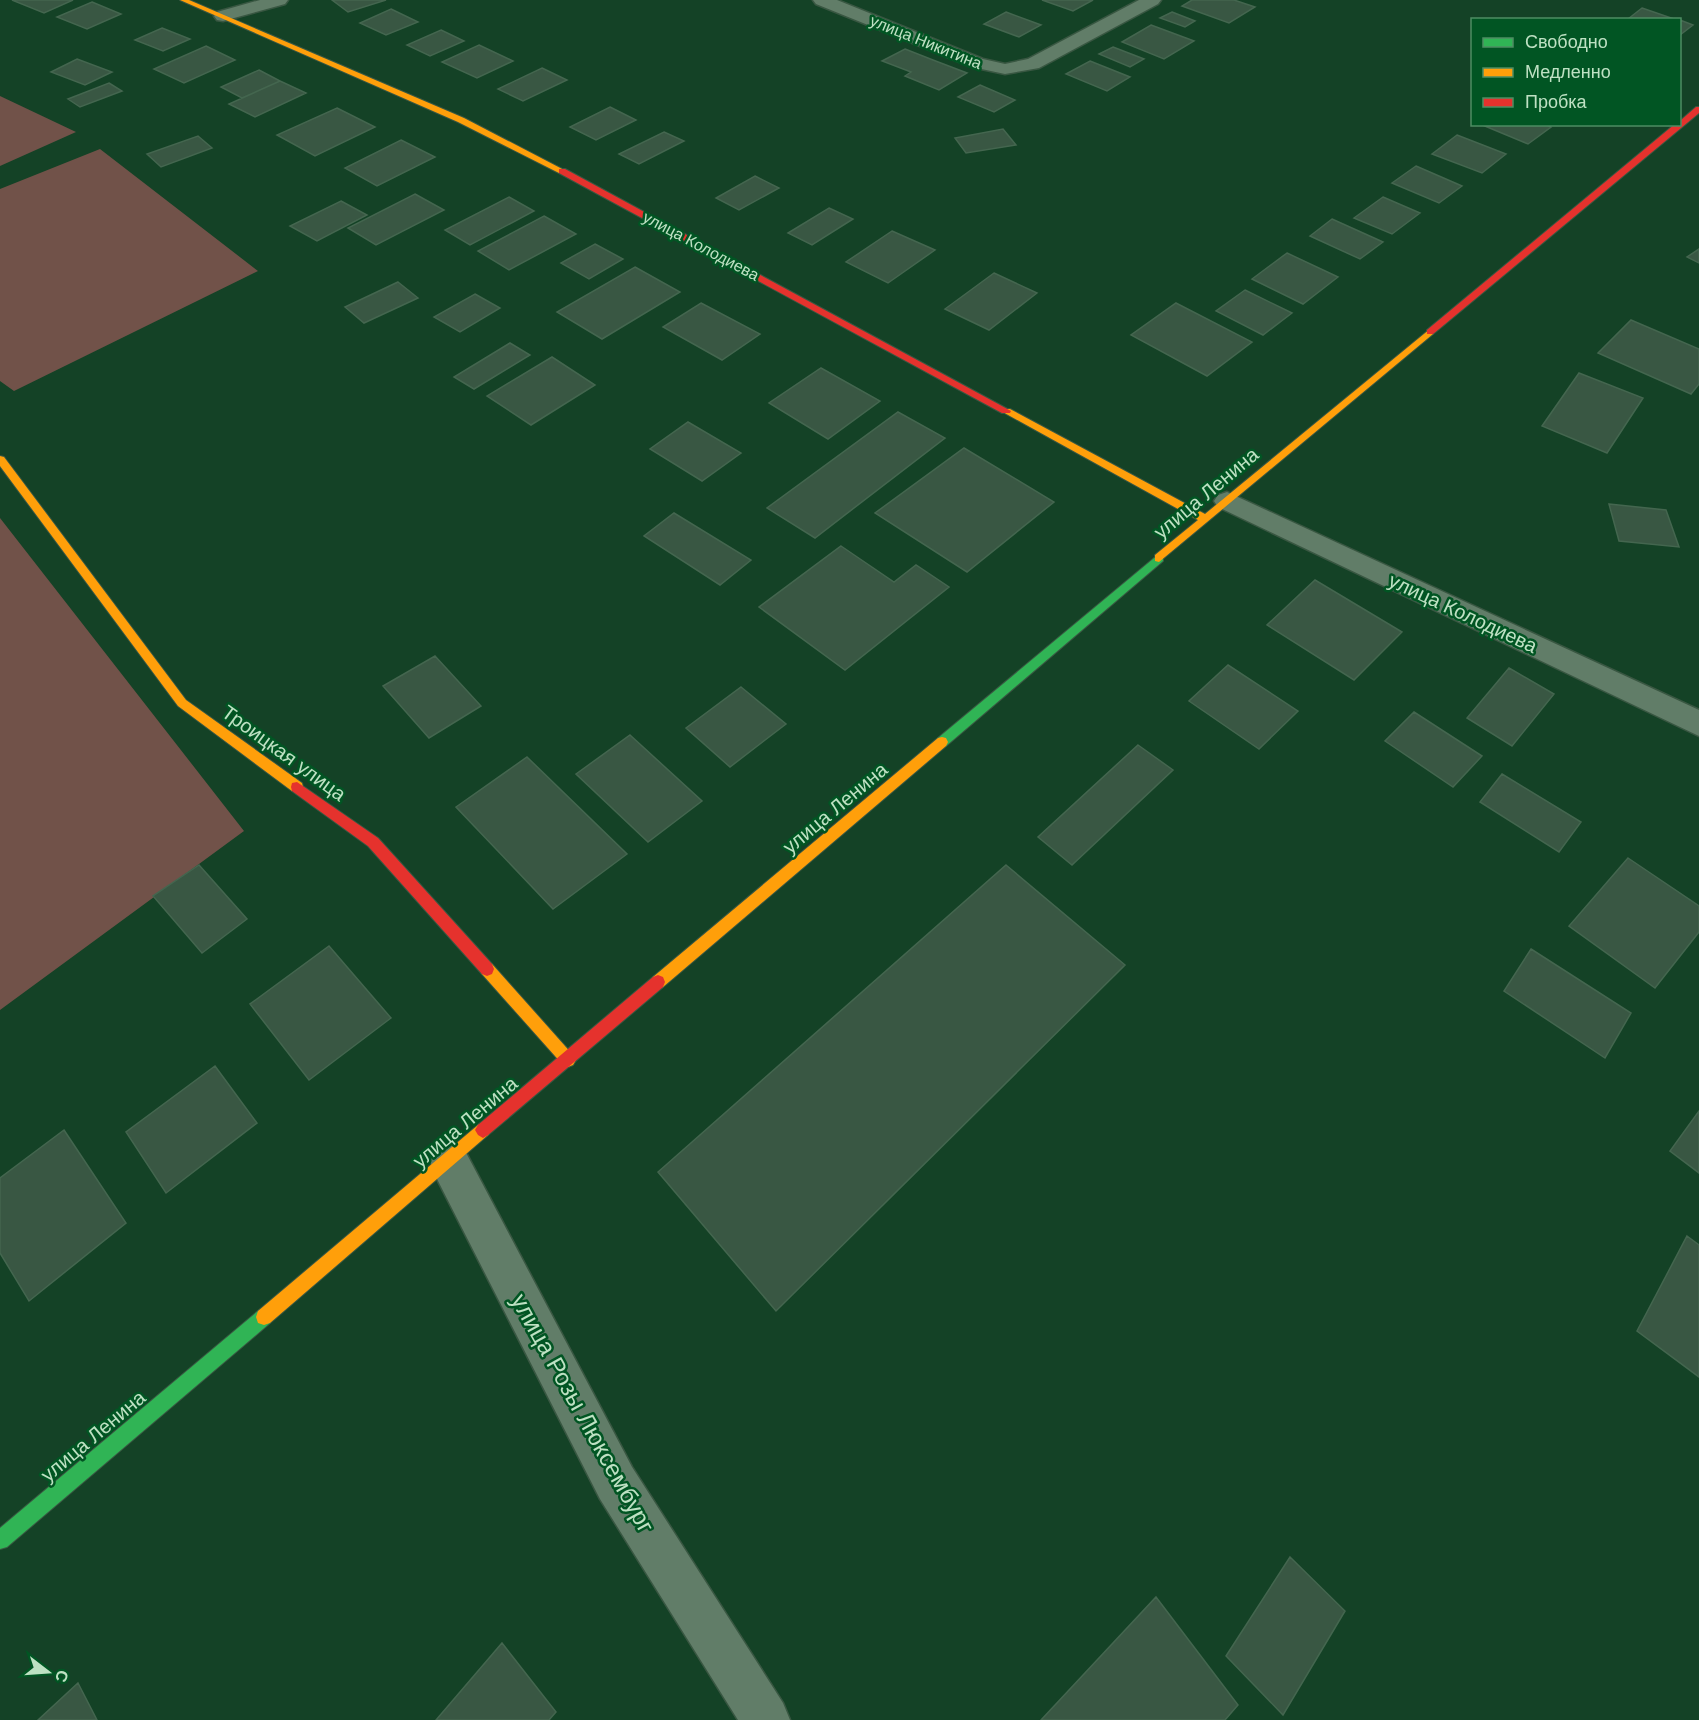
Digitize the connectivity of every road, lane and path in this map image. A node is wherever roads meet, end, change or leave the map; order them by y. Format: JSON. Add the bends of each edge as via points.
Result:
{"nodes":[{"id":1,"x":183,"y":0,"type":"edge"},
{"id":2,"x":279,"y":0,"type":"edge"},
{"id":3,"x":822,"y":0,"type":"edge"},
{"id":4,"x":1152,"y":0,"type":"edge"},
{"id":5,"x":223,"y":16,"type":"junction"},
{"id":6,"x":1699,"y":109,"type":"edge"},
{"id":7,"x":1681,"y":124,"type":"edge"},
{"id":8,"x":1679,"y":126,"type":"edge"},
{"id":9,"x":0,"y":459,"type":"edge"},
{"id":10,"x":1216,"y":510,"type":"junction"},
{"id":11,"x":1699,"y":724,"type":"edge"},
{"id":12,"x":568,"y":1060,"type":"junction"},
{"id":13,"x":449,"y":1161,"type":"junction"},
{"id":14,"x":0,"y":1540,"type":"edge"},
{"id":15,"x":766,"y":1720,"type":"edge"}],
"edges":[{"from":1,"to":5,"type":"street","name":"улица Колодиева"},
{"from":2,"to":5,"type":"street"},
{"from":3,"to":4,"type":"street","name":"улица Никитина","via":[[989,67],[1018,69]]},
{"from":5,"to":10,"type":"street","name":"улица Колодиева","via":[[461,120]]},
{"from":6,"to":7,"type":"street","name":"улица Ленина"},
{"from":8,"to":10,"type":"street","name":"улица Ленина"},
{"from":9,"to":12,"type":"street","name":"Троицкая улица","via":[[182,703],[373,842]]},
{"from":10,"to":11,"type":"street","name":"улица Колодиева"},
{"from":10,"to":12,"type":"street","name":"улица Ленина"},
{"from":12,"to":13,"type":"street","name":"улица Ленина"},
{"from":13,"to":14,"type":"street","name":"улица Ленина"},
{"from":13,"to":15,"type":"street","name":"улица Розы Люксембург","via":[[616,1483]]}]}
